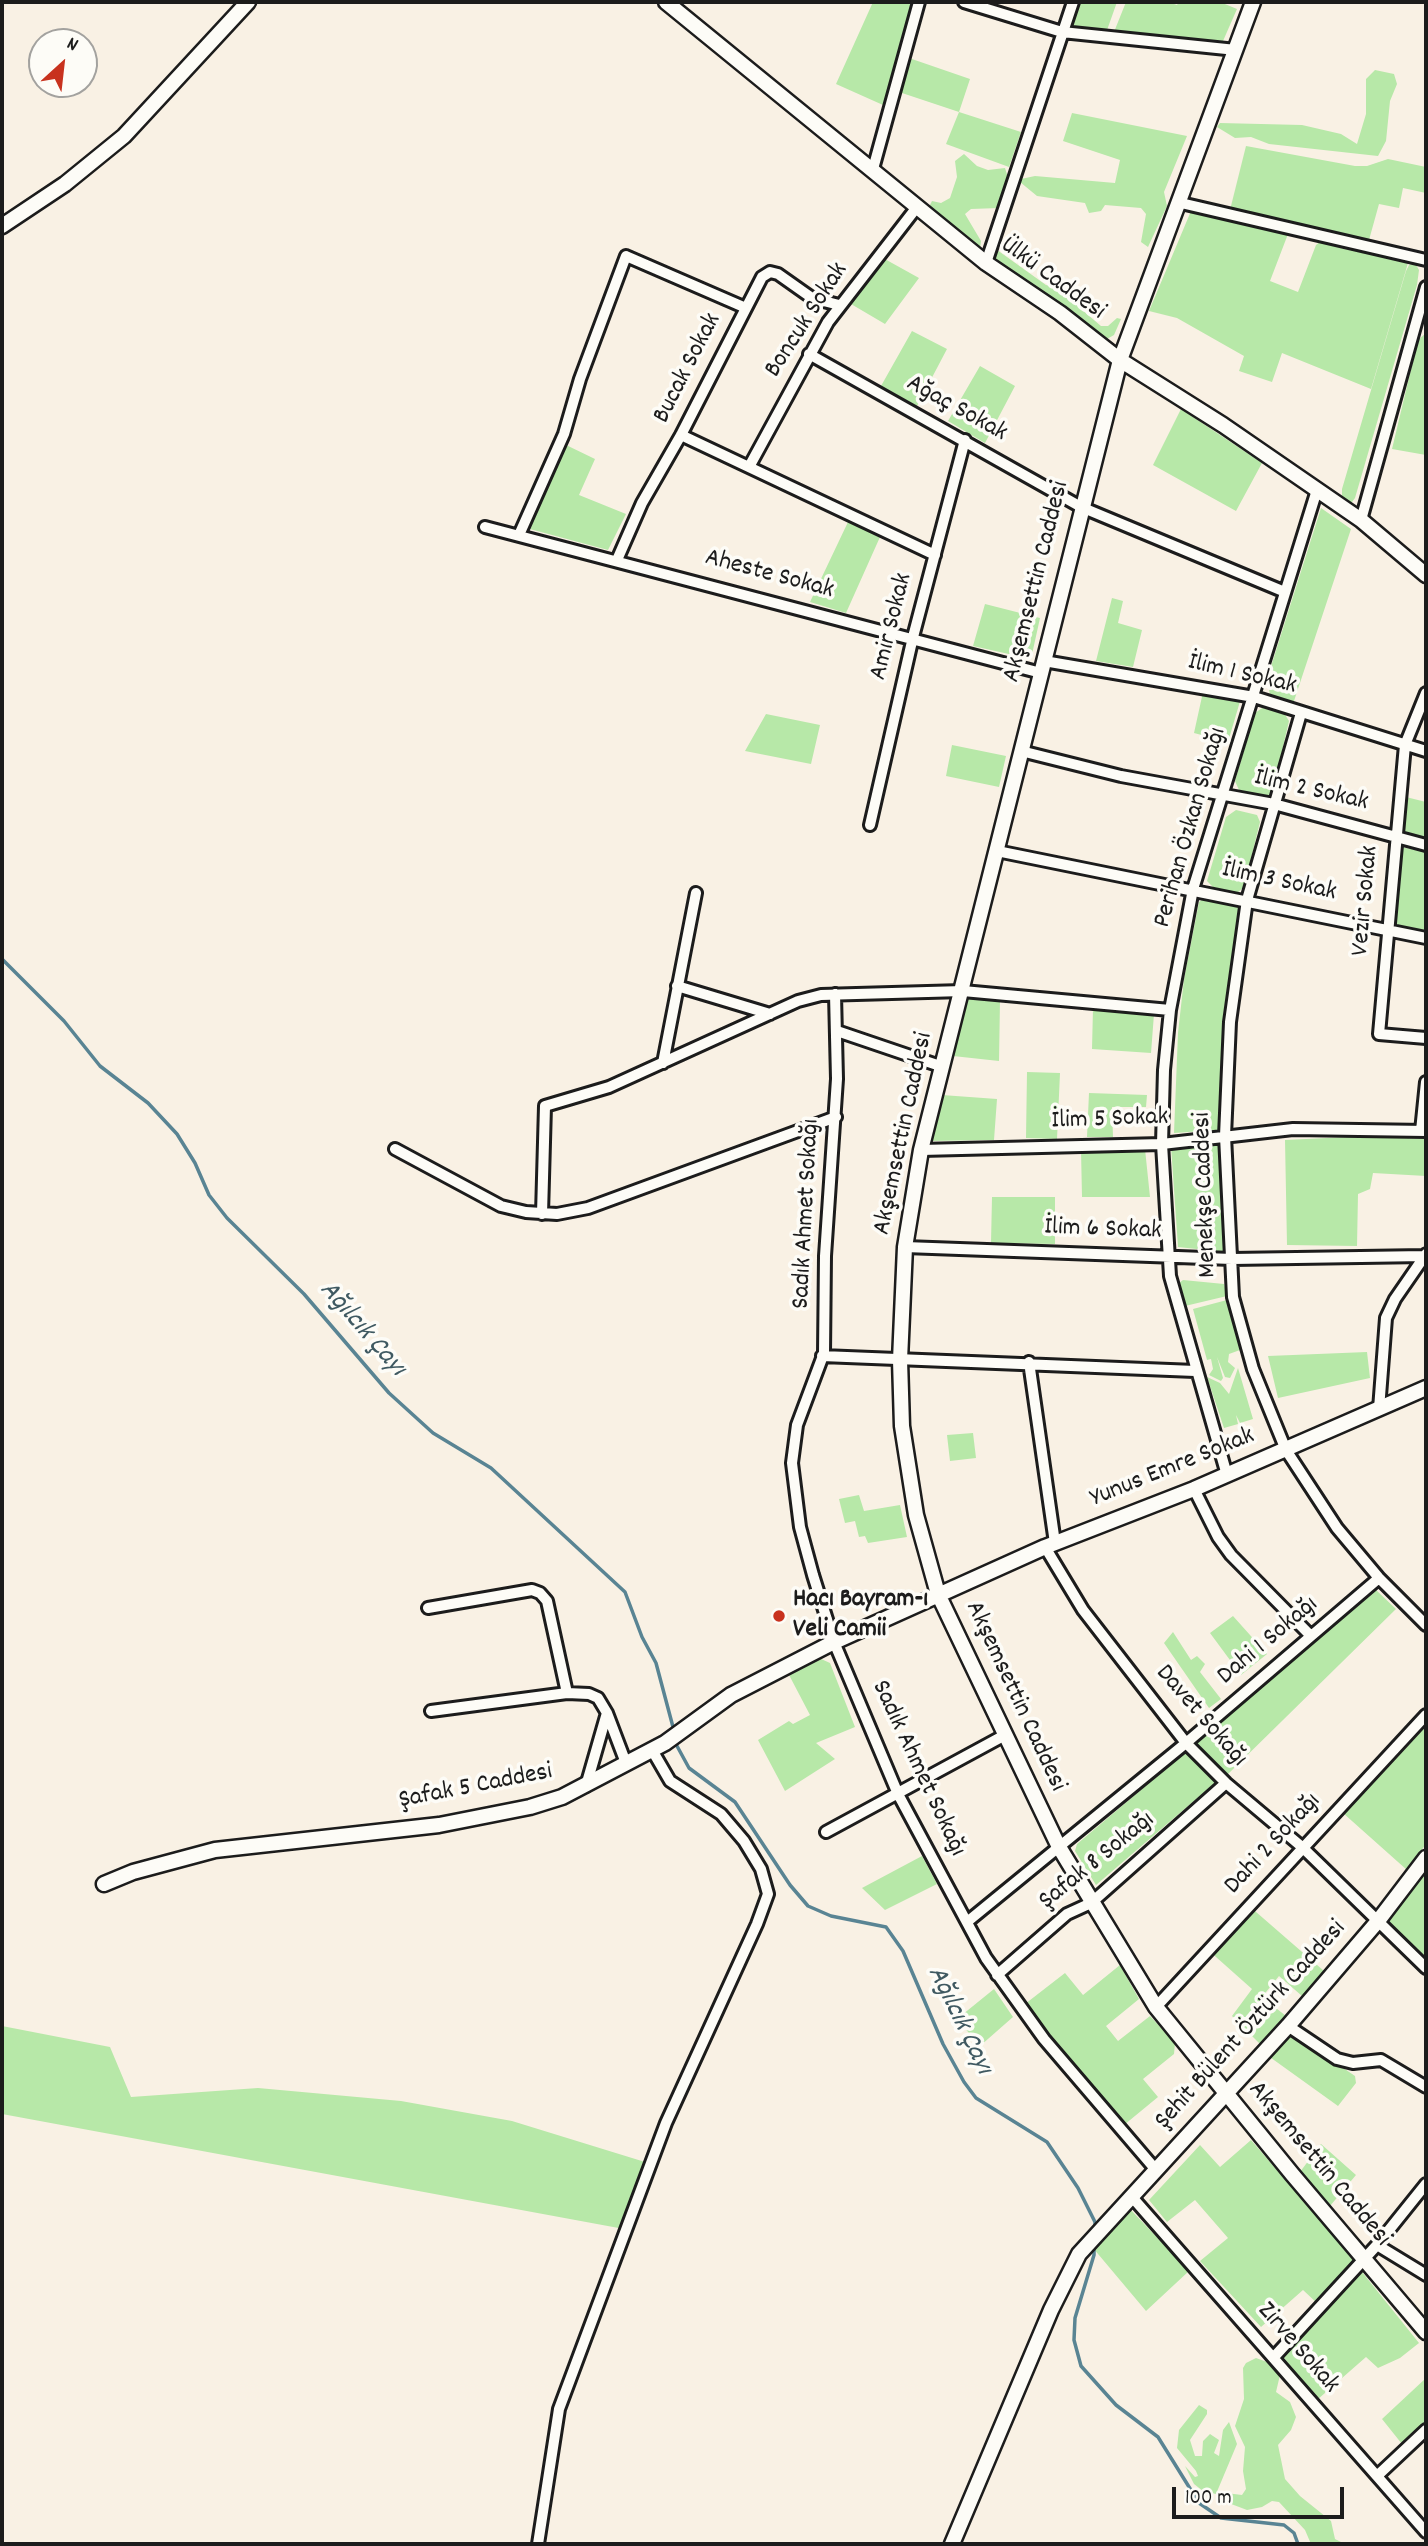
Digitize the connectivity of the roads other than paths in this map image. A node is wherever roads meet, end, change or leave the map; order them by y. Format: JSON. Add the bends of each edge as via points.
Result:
{"nodes":[{"id":1,"x":248,"y":2,"type":"edge"},
{"id":2,"x":666,"y":2,"type":"edge"},
{"id":3,"x":919,"y":2,"type":"edge"},
{"id":4,"x":964,"y":2,"type":"edge"},
{"id":5,"x":1073,"y":2,"type":"edge"},
{"id":6,"x":1254,"y":2,"type":"edge"},
{"id":7,"x":1062,"y":32,"type":"junction"},
{"id":8,"x":1236,"y":50,"type":"junction"},
{"id":9,"x":873,"y":169,"type":"junction"},
{"id":10,"x":1181,"y":202,"type":"junction"},
{"id":11,"x":917,"y":207,"type":"junction"},
{"id":12,"x":2,"y":226,"type":"edge"},
{"id":13,"x":1426,"y":260,"type":"edge"},
{"id":14,"x":986,"y":263,"type":"junction"},
{"id":15,"x":1426,"y":287,"type":"edge"},
{"id":16,"x":839,"y":305,"type":"junction"},
{"id":17,"x":746,"y":308,"type":"junction"},
{"id":18,"x":1421,"y":325,"type":"edge"},
{"id":19,"x":809,"y":354,"type":"junction"},
{"id":20,"x":1120,"y":360,"type":"junction"},
{"id":21,"x":681,"y":435,"type":"junction"},
{"id":22,"x":965,"y":440,"type":"junction"},
{"id":23,"x":749,"y":467,"type":"junction"},
{"id":24,"x":1317,"y":490,"type":"junction"},
{"id":25,"x":1081,"y":507,"type":"junction"},
{"id":26,"x":1361,"y":520,"type":"junction"},
{"id":27,"x":485,"y":527,"type":"dead end"},
{"id":28,"x":519,"y":536,"type":"junction"},
{"id":29,"x":935,"y":555,"type":"junction"},
{"id":30,"x":617,"y":560,"type":"junction"},
{"id":31,"x":1426,"y":575,"type":"edge"},
{"id":32,"x":1285,"y":592,"type":"junction"},
{"id":33,"x":913,"y":637,"type":"junction"},
{"id":34,"x":1043,"y":667,"type":"junction"},
{"id":35,"x":1426,"y":693,"type":"edge"},
{"id":36,"x":1254,"y":697,"type":"junction"},
{"id":37,"x":1301,"y":713,"type":"junction"},
{"id":38,"x":1405,"y":745,"type":"junction"},
{"id":39,"x":1021,"y":751,"type":"junction"},
{"id":40,"x":1426,"y":751,"type":"edge"},
{"id":41,"x":1222,"y":796,"type":"junction"},
{"id":42,"x":1275,"y":804,"type":"junction"},
{"id":43,"x":870,"y":825,"type":"dead end"},
{"id":44,"x":1395,"y":836,"type":"junction"},
{"id":45,"x":1426,"y":845,"type":"edge"},
{"id":46,"x":997,"y":852,"type":"junction"},
{"id":47,"x":1193,"y":889,"type":"junction"},
{"id":48,"x":696,"y":892,"type":"dead end"},
{"id":49,"x":1247,"y":900,"type":"junction"},
{"id":50,"x":1386,"y":929,"type":"junction"},
{"id":51,"x":1426,"y":938,"type":"edge"},
{"id":52,"x":677,"y":986,"type":"junction"},
{"id":53,"x":963,"y":991,"type":"junction"},
{"id":54,"x":835,"y":995,"type":"junction"},
{"id":55,"x":1170,"y":1010,"type":"junction"},
{"id":56,"x":770,"y":1014,"type":"junction"},
{"id":57,"x":837,"y":1031,"type":"junction"},
{"id":58,"x":1426,"y":1038,"type":"edge"},
{"id":59,"x":663,"y":1063,"type":"junction"},
{"id":60,"x":943,"y":1067,"type":"junction"},
{"id":61,"x":1426,"y":1082,"type":"edge"},
{"id":62,"x":836,"y":1117,"type":"junction"},
{"id":63,"x":1424,"y":1131,"type":"edge"},
{"id":64,"x":1225,"y":1136,"type":"junction"},
{"id":65,"x":1162,"y":1144,"type":"junction"},
{"id":66,"x":395,"y":1149,"type":"dead end"},
{"id":67,"x":921,"y":1150,"type":"junction"},
{"id":68,"x":542,"y":1214,"type":"junction"},
{"id":69,"x":905,"y":1247,"type":"junction"},
{"id":70,"x":1167,"y":1255,"type":"junction"},
{"id":71,"x":1426,"y":1255,"type":"edge"},
{"id":72,"x":1232,"y":1259,"type":"junction"},
{"id":73,"x":822,"y":1356,"type":"junction"},
{"id":74,"x":900,"y":1360,"type":"junction"},
{"id":75,"x":1030,"y":1363,"type":"junction"},
{"id":76,"x":1195,"y":1371,"type":"junction"},
{"id":77,"x":1426,"y":1388,"type":"edge"},
{"id":78,"x":1379,"y":1409,"type":"junction"},
{"id":79,"x":1286,"y":1450,"type":"junction"},
{"id":80,"x":1227,"y":1475,"type":"junction"},
{"id":81,"x":1194,"y":1489,"type":"junction"},
{"id":82,"x":1050,"y":1545,"type":"junction"},
{"id":83,"x":1379,"y":1578,"type":"junction"},
{"id":84,"x":938,"y":1594,"type":"junction"},
{"id":85,"x":428,"y":1608,"type":"dead end"},
{"id":86,"x":1426,"y":1624,"type":"edge"},
{"id":87,"x":1311,"y":1636,"type":"junction"},
{"id":88,"x":834,"y":1642,"type":"junction"},
{"id":89,"x":567,"y":1693,"type":"junction"},
{"id":90,"x":431,"y":1711,"type":"dead end"},
{"id":91,"x":607,"y":1713,"type":"junction"},
{"id":92,"x":1426,"y":1715,"type":"edge"},
{"id":93,"x":1005,"y":1735,"type":"junction"},
{"id":94,"x":1185,"y":1743,"type":"junction"},
{"id":95,"x":652,"y":1750,"type":"junction"},
{"id":96,"x":626,"y":1763,"type":"junction"},
{"id":97,"x":1226,"y":1783,"type":"junction"},
{"id":98,"x":586,"y":1786,"type":"junction"},
{"id":99,"x":898,"y":1794,"type":"junction"},
{"id":100,"x":826,"y":1832,"type":"dead end"},
{"id":101,"x":1059,"y":1847,"type":"junction"},
{"id":102,"x":1302,"y":1847,"type":"junction"},
{"id":103,"x":1426,"y":1858,"type":"edge"},
{"id":104,"x":104,"y":1884,"type":"dead end"},
{"id":105,"x":1091,"y":1903,"type":"junction"},
{"id":106,"x":1378,"y":1921,"type":"junction"},
{"id":107,"x":967,"y":1922,"type":"junction"},
{"id":108,"x":1426,"y":1968,"type":"edge"},
{"id":109,"x":997,"y":1975,"type":"junction"},
{"id":110,"x":1156,"y":2007,"type":"junction"},
{"id":111,"x":1288,"y":2026,"type":"junction"},
{"id":112,"x":1426,"y":2087,"type":"edge"},
{"id":113,"x":1226,"y":2095,"type":"junction"},
{"id":114,"x":1156,"y":2170,"type":"junction"},
{"id":115,"x":1426,"y":2184,"type":"edge"},
{"id":116,"x":1132,"y":2197,"type":"junction"},
{"id":117,"x":1377,"y":2245,"type":"junction"},
{"id":118,"x":1364,"y":2258,"type":"junction"},
{"id":119,"x":1426,"y":2275,"type":"edge"},
{"id":120,"x":1426,"y":2332,"type":"edge"},
{"id":121,"x":1273,"y":2357,"type":"junction"},
{"id":122,"x":1426,"y":2430,"type":"edge"},
{"id":123,"x":1377,"y":2476,"type":"junction"},
{"id":124,"x":1426,"y":2532,"type":"edge"},
{"id":125,"x":538,"y":2544,"type":"edge"},
{"id":126,"x":952,"y":2544,"type":"edge"}],
"edges":[{"from":1,"to":12,"type":"street","via":[[124,136],[65,184]]},
{"from":2,"to":9,"type":"street","name":"Ülkü Caddesi"},
{"from":3,"to":9,"type":"street"},
{"from":4,"to":7,"type":"street"},
{"from":5,"to":7,"type":"street"},
{"from":6,"to":8,"type":"street","name":"Akşemsettin Caddesi"},
{"from":7,"to":8,"type":"street"},
{"from":7,"to":14,"type":"street"},
{"from":8,"to":10,"type":"street","name":"Akşemsettin Caddesi"},
{"from":9,"to":11,"type":"street","name":"Ülkü Caddesi"},
{"from":10,"to":13,"type":"street"},
{"from":10,"to":20,"type":"street","name":"Akşemsettin Caddesi"},
{"from":11,"to":14,"type":"street","name":"Ülkü Caddesi"},
{"from":11,"to":16,"type":"street","name":"Boncuk Sokak"},
{"from":14,"to":20,"type":"street","name":"Ülkü Caddesi"},
{"from":15,"to":18,"type":"street"},
{"from":16,"to":17,"type":"street","name":"Bucak Sokak","via":[[812,298],[770,272],[762,277]]},
{"from":16,"to":19,"type":"street","name":"Boncuk Sokak"},
{"from":17,"to":21,"type":"street","name":"Bucak Sokak"},
{"from":17,"to":28,"type":"street","via":[[626,256],[564,434]]},
{"from":18,"to":26,"type":"street"},
{"from":19,"to":22,"type":"street","name":"Ağaç Sokak"},
{"from":19,"to":23,"type":"street","name":"Boncuk Sokak"},
{"from":20,"to":24,"type":"street","name":"Ülkü Caddesi"},
{"from":20,"to":25,"type":"street","name":"Akşemsettin Caddesi"},
{"from":21,"to":23,"type":"street"},
{"from":21,"to":30,"type":"street","name":"Bucak Sokak","via":[[642,503]]},
{"from":22,"to":25,"type":"street","name":"Ağaç Sokak"},
{"from":22,"to":29,"type":"street","name":"Amir Sokak"},
{"from":23,"to":29,"type":"street"},
{"from":24,"to":26,"type":"street","name":"Ülkü Caddesi"},
{"from":24,"to":32,"type":"street","name":"Perihan Özkan Sokağı"},
{"from":25,"to":32,"type":"street","name":"Ağaç Sokak"},
{"from":25,"to":34,"type":"street","name":"Akşemsettin Caddesi"},
{"from":26,"to":31,"type":"street","name":"Ülkü Caddesi"},
{"from":27,"to":28,"type":"street","name":"Aheste Sokak"},
{"from":28,"to":30,"type":"street","name":"Aheste Sokak"},
{"from":29,"to":33,"type":"street","name":"Amir Sokak"},
{"from":30,"to":33,"type":"street","name":"Aheste Sokak"},
{"from":32,"to":36,"type":"street","name":"Perihan Özkan Sokağı"},
{"from":33,"to":34,"type":"street","name":"Aheste Sokak"},
{"from":33,"to":43,"type":"street","name":"Amir Sokak"},
{"from":34,"to":36,"type":"street","name":"İlim 1 Sokak"},
{"from":34,"to":39,"type":"street","name":"Akşemsettin Caddesi"},
{"from":35,"to":38,"type":"street","name":"Vezir Sokak"},
{"from":36,"to":37,"type":"street","name":"İlim 1 Sokak"},
{"from":36,"to":41,"type":"street","name":"Perihan Özkan Sokağı"},
{"from":37,"to":38,"type":"street","name":"İlim 1 Sokak"},
{"from":37,"to":42,"type":"street","name":"Menekşe Caddesi"},
{"from":38,"to":40,"type":"street","name":"İlim 1 Sokak"},
{"from":38,"to":44,"type":"street","name":"Vezir Sokak"},
{"from":39,"to":41,"type":"street","name":"İlim 2 Sokak"},
{"from":39,"to":46,"type":"street","name":"Akşemsettin Caddesi"},
{"from":41,"to":42,"type":"street","name":"İlim 2 Sokak"},
{"from":41,"to":47,"type":"street","name":"Perihan Özkan Sokağı"},
{"from":42,"to":44,"type":"street","name":"İlim 2 Sokak"},
{"from":42,"to":49,"type":"street","name":"Menekşe Caddesi"},
{"from":44,"to":45,"type":"street","name":"İlim 2 Sokak"},
{"from":44,"to":50,"type":"street","name":"Vezir Sokak"},
{"from":46,"to":47,"type":"street","name":"İlim 3 Sokak"},
{"from":46,"to":53,"type":"street","name":"Akşemsettin Caddesi"},
{"from":47,"to":49,"type":"street","name":"İlim 3 Sokak"},
{"from":47,"to":55,"type":"street","name":"Perihan Özkan Sokağı"},
{"from":48,"to":52,"type":"street"},
{"from":49,"to":50,"type":"street","name":"İlim 3 Sokak"},
{"from":49,"to":64,"type":"street","name":"Menekşe Caddesi","via":[[1230,1022]]},
{"from":50,"to":51,"type":"street","name":"İlim 3 Sokak"},
{"from":50,"to":58,"type":"street","name":"Vezir Sokak","via":[[1379,1034]]},
{"from":52,"to":56,"type":"street"},
{"from":52,"to":59,"type":"street"},
{"from":53,"to":54,"type":"street"},
{"from":53,"to":55,"type":"street"},
{"from":53,"to":60,"type":"street","name":"Akşemsettin Caddesi"},
{"from":54,"to":56,"type":"street","via":[[798,1001]]},
{"from":54,"to":57,"type":"street","name":"Sadık Ahmet Sokağı"},
{"from":55,"to":65,"type":"street","name":"Perihan Özkan Sokağı"},
{"from":56,"to":59,"type":"street"},
{"from":57,"to":60,"type":"street"},
{"from":57,"to":62,"type":"street","name":"Sadık Ahmet Sokağı"},
{"from":59,"to":68,"type":"street","via":[[609,1087],[545,1106]]},
{"from":60,"to":67,"type":"street","name":"Akşemsettin Caddesi"},
{"from":61,"to":63,"type":"street"},
{"from":62,"to":68,"type":"street","via":[[588,1208]]},
{"from":62,"to":73,"type":"street","name":"Sadık Ahmet Sokağı"},
{"from":63,"to":64,"type":"street","name":"İlim 5 Sokak","via":[[1293,1129]]},
{"from":64,"to":65,"type":"street","name":"İlim 5 Sokak"},
{"from":64,"to":72,"type":"street","name":"Menekşe Caddesi"},
{"from":65,"to":67,"type":"street","name":"İlim 5 Sokak"},
{"from":65,"to":70,"type":"street","name":"Perihan Özkan Sokağı"},
{"from":66,"to":68,"type":"street","via":[[489,1201]]},
{"from":67,"to":69,"type":"street","name":"Akşemsettin Caddesi"},
{"from":69,"to":70,"type":"street","name":"İlim 6 Sokak"},
{"from":69,"to":74,"type":"street","name":"Akşemsettin Caddesi"},
{"from":70,"to":72,"type":"street","name":"İlim 6 Sokak"},
{"from":70,"to":76,"type":"street","name":"Perihan Özkan Sokağı"},
{"from":71,"to":72,"type":"street","name":"İlim 6 Sokak"},
{"from":71,"to":78,"type":"street","via":[[1386,1318]]},
{"from":72,"to":79,"type":"street","name":"Menekşe Caddesi","via":[[1233,1297],[1243,1339]]},
{"from":73,"to":74,"type":"street"},
{"from":73,"to":88,"type":"street","name":"Sadık Ahmet Sokağı","via":[[797,1425],[792,1463],[800,1527]]},
{"from":74,"to":75,"type":"street"},
{"from":74,"to":84,"type":"street","name":"Akşemsettin Caddesi","via":[[907,1468]]},
{"from":75,"to":76,"type":"street"},
{"from":75,"to":82,"type":"street"},
{"from":76,"to":80,"type":"street","name":"Perihan Özkan Sokağı"},
{"from":77,"to":78,"type":"street","name":"Yunus Emre Sokak"},
{"from":78,"to":79,"type":"street","name":"Yunus Emre Sokak"},
{"from":79,"to":80,"type":"street","name":"Yunus Emre Sokak"},
{"from":79,"to":83,"type":"street","name":"Menekşe Caddesi","via":[[1326,1513]]},
{"from":80,"to":81,"type":"street","name":"Yunus Emre Sokak"},
{"from":81,"to":82,"type":"street","name":"Yunus Emre Sokak"},
{"from":81,"to":87,"type":"street","via":[[1224,1546]]},
{"from":82,"to":84,"type":"street","name":"Yunus Emre Sokak"},
{"from":82,"to":94,"type":"street","name":"Davet Sokağı","via":[[1083,1610]]},
{"from":83,"to":86,"type":"street","name":"Menekşe Caddesi"},
{"from":83,"to":87,"type":"street","name":"Dahi 1 Sokağı"},
{"from":84,"to":88,"type":"street","name":"Şafak 5 Caddesi"},
{"from":84,"to":93,"type":"street","name":"Akşemsettin Caddesi"},
{"from":85,"to":89,"type":"street","via":[[540,1592],[547,1601]]},
{"from":87,"to":94,"type":"street","name":"Dahi 1 Sokağı"},
{"from":88,"to":95,"type":"street","name":"Şafak 5 Caddesi","via":[[731,1695]]},
{"from":88,"to":99,"type":"street","name":"Sadık Ahmet Sokağı"},
{"from":89,"to":90,"type":"street"},
{"from":89,"to":91,"type":"street","via":[[596,1696]]},
{"from":91,"to":96,"type":"street"},
{"from":91,"to":98,"type":"street"},
{"from":92,"to":102,"type":"street","name":"Dahi 2 Sokağı"},
{"from":93,"to":99,"type":"street"},
{"from":93,"to":101,"type":"street","name":"Akşemsettin Caddesi"},
{"from":94,"to":97,"type":"street","name":"Davet Sokağı"},
{"from":94,"to":101,"type":"street","name":"Dahi 1 Sokağı"},
{"from":95,"to":96,"type":"street","name":"Şafak 5 Caddesi"},
{"from":95,"to":125,"type":"street","via":[[670,1781],[721,1814],[736,1832],[761,1869],[768,1895],[666,2123],[559,2409]]},
{"from":96,"to":98,"type":"street","name":"Şafak 5 Caddesi"},
{"from":97,"to":102,"type":"street","name":"Davet Sokağı"},
{"from":97,"to":105,"type":"street","name":"Şafak 8 Sokağı"},
{"from":98,"to":104,"type":"street","name":"Şafak 5 Caddesi","via":[[550,1802],[464,1821],[215,1850]]},
{"from":99,"to":100,"type":"street"},
{"from":99,"to":107,"type":"street","name":"Sadık Ahmet Sokağı"},
{"from":101,"to":105,"type":"street","name":"Akşemsettin Caddesi"},
{"from":101,"to":107,"type":"street","name":"Dahi 1 Sokağı"},
{"from":102,"to":106,"type":"street","name":"Davet Sokağı"},
{"from":102,"to":110,"type":"street","name":"Dahi 2 Sokağı"},
{"from":103,"to":106,"type":"street","name":"Şehit Bülent Öztürk Caddesi"},
{"from":105,"to":109,"type":"street","name":"Şafak 8 Sokağı","via":[[1067,1914]]},
{"from":105,"to":110,"type":"street","name":"Akşemsettin Caddesi"},
{"from":106,"to":108,"type":"street","name":"Davet Sokağı"},
{"from":106,"to":111,"type":"street","name":"Şehit Bülent Öztürk Caddesi"},
{"from":107,"to":109,"type":"street","name":"Sadık Ahmet Sokağı"},
{"from":109,"to":114,"type":"street","name":"Sadık Ahmet Sokağı","via":[[1044,2039]]},
{"from":110,"to":113,"type":"street","name":"Akşemsettin Caddesi"},
{"from":111,"to":112,"type":"street","via":[[1337,2059],[1353,2063],[1381,2060]]},
{"from":111,"to":113,"type":"street","name":"Şehit Bülent Öztürk Caddesi"},
{"from":113,"to":114,"type":"street","name":"Şehit Bülent Öztürk Caddesi"},
{"from":113,"to":118,"type":"street","name":"Akşemsettin Caddesi"},
{"from":114,"to":116,"type":"street","name":"Şehit Bülent Öztürk Caddesi"},
{"from":115,"to":117,"type":"street"},
{"from":116,"to":121,"type":"street","name":"Zirve Sokak"},
{"from":116,"to":126,"type":"street","name":"Şehit Bülent Öztürk Caddesi","via":[[1085,2247],[1056,2301]]},
{"from":117,"to":118,"type":"street"},
{"from":117,"to":119,"type":"street"},
{"from":118,"to":120,"type":"street","name":"Akşemsettin Caddesi"},
{"from":118,"to":121,"type":"street"},
{"from":121,"to":123,"type":"street","name":"Zirve Sokak"},
{"from":122,"to":123,"type":"street"},
{"from":123,"to":124,"type":"street","name":"Zirve Sokak"}]}
